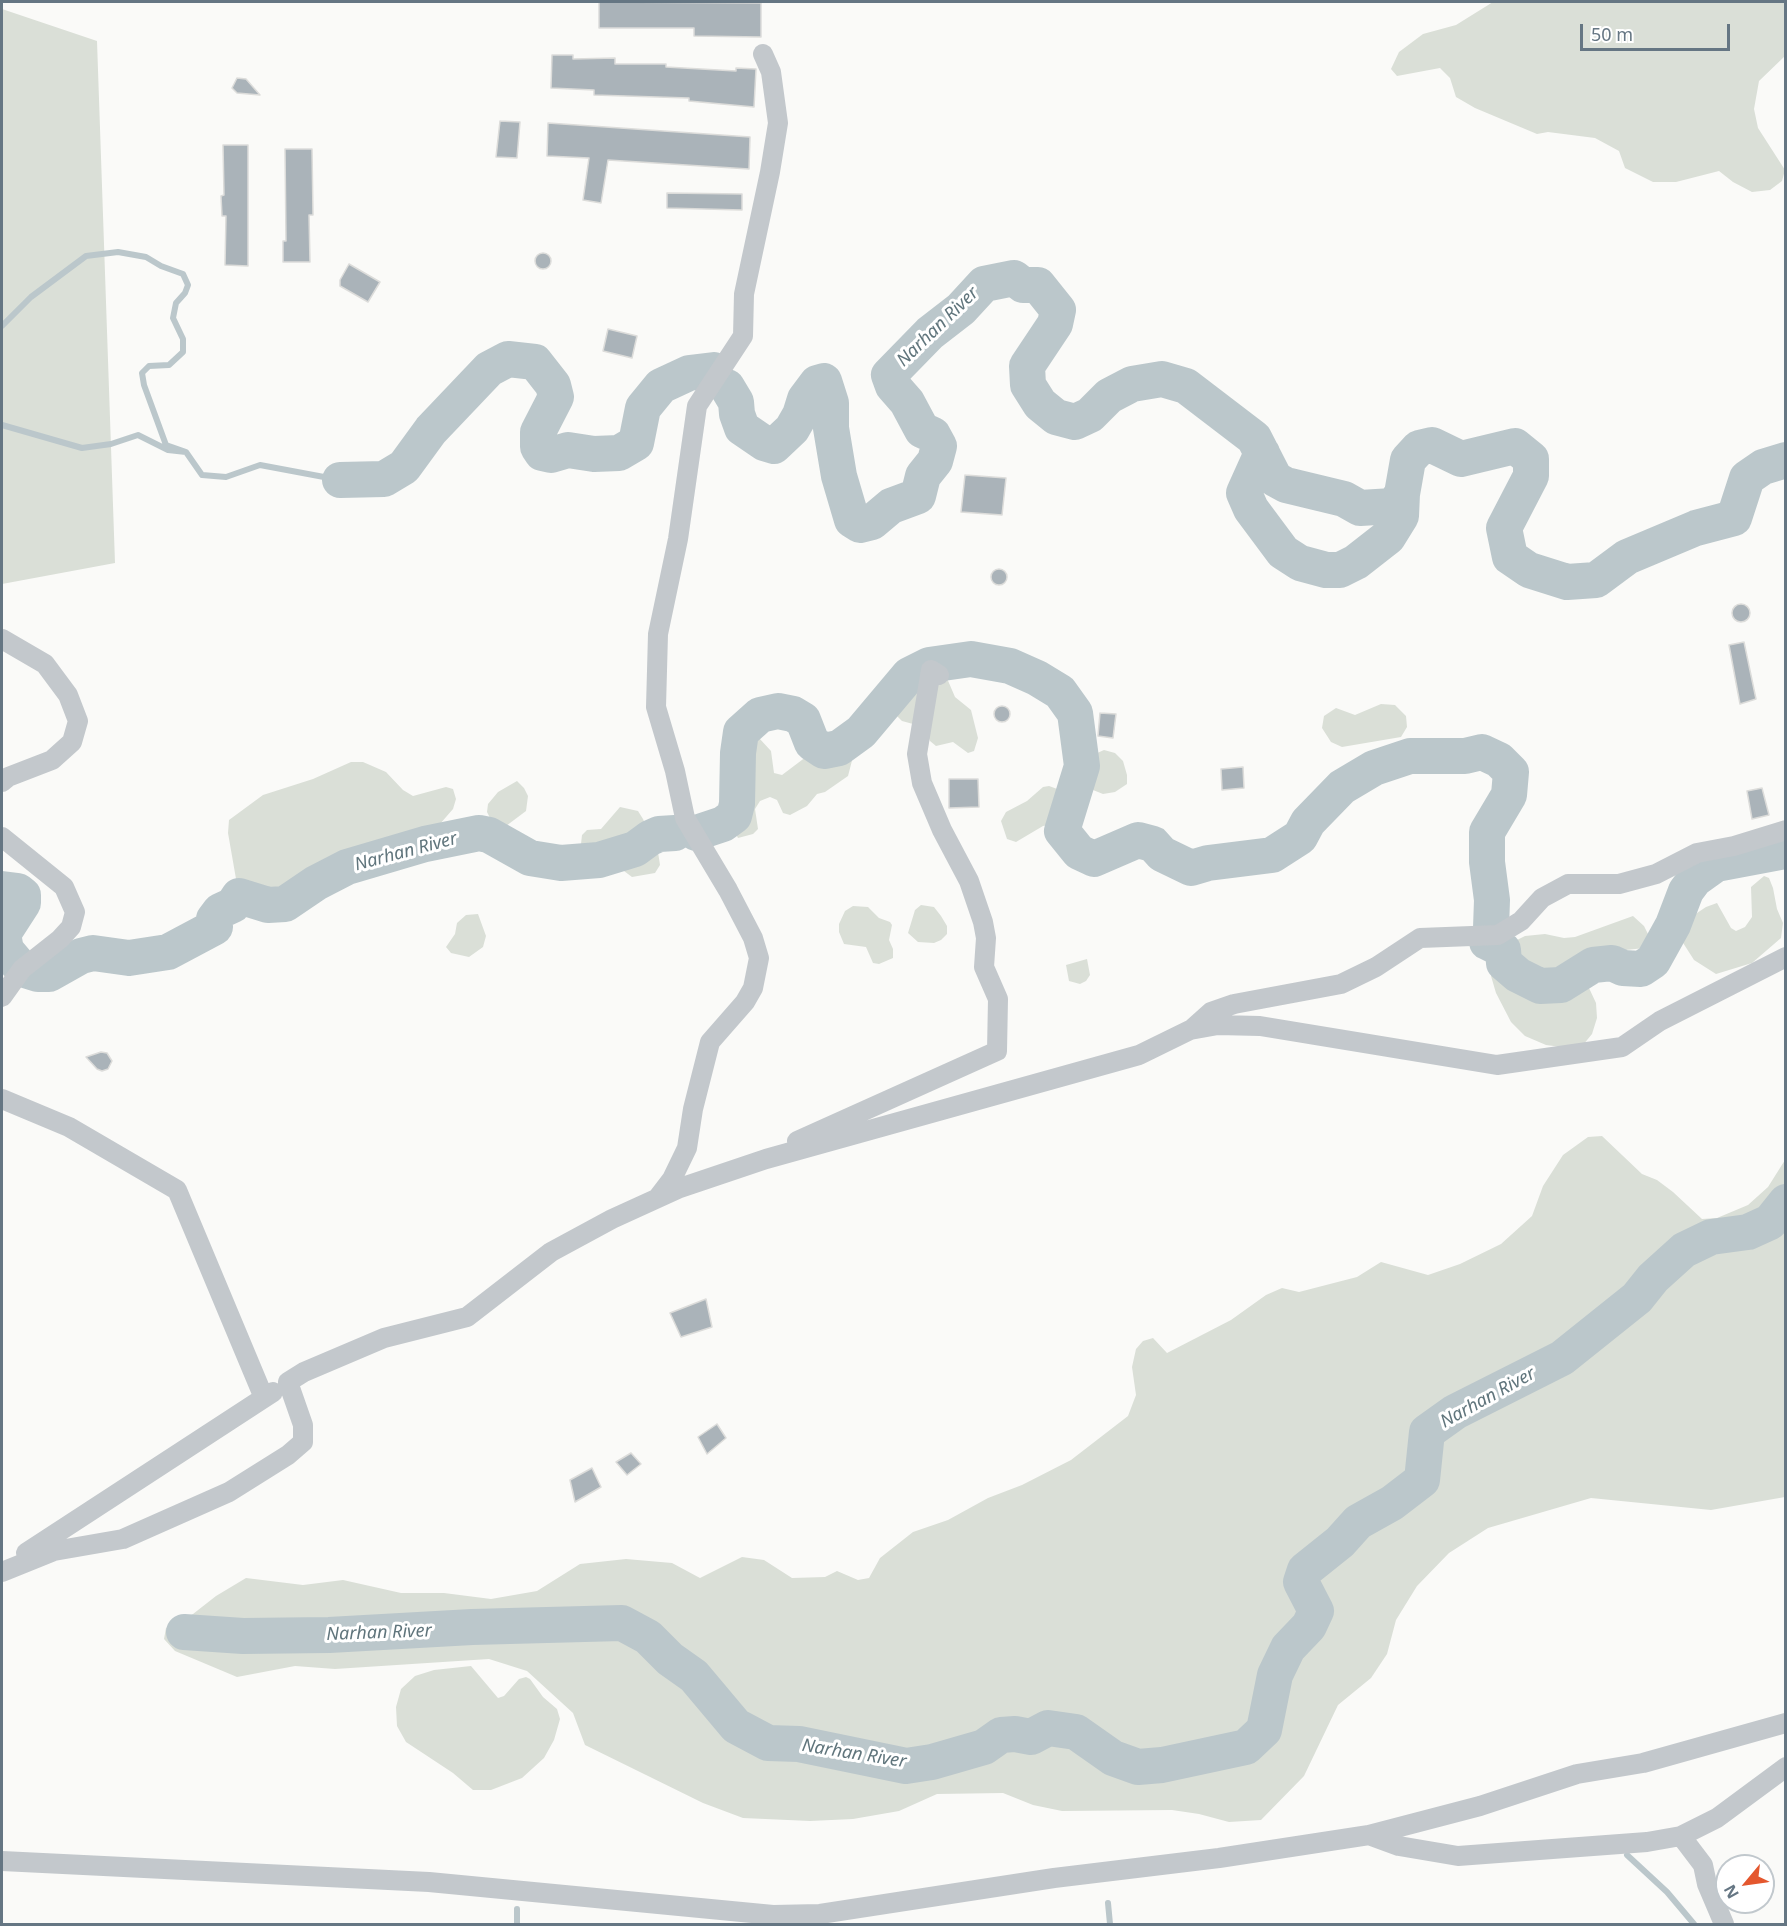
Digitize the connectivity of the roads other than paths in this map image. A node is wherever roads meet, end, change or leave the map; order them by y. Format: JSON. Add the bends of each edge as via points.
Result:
{"nodes":[{"id":1,"x":763,"y":54,"type":"dead end"},
{"id":2,"x":2,"y":639,"type":"edge"},
{"id":3,"x":939,"y":675,"type":"dead end"},
{"id":4,"x":2,"y":782,"type":"edge"},
{"id":5,"x":1785,"y":830,"type":"edge"},
{"id":6,"x":2,"y":837,"type":"edge"},
{"id":7,"x":1785,"y":957,"type":"edge"},
{"id":8,"x":2,"y":997,"type":"edge"},
{"id":9,"x":1190,"y":1030,"type":"junction"},
{"id":10,"x":2,"y":1099,"type":"edge"},
{"id":11,"x":766,"y":1159,"type":"junction"},
{"id":12,"x":658,"y":1198,"type":"junction"},
{"id":13,"x":288,"y":1382,"type":"junction"},
{"id":14,"x":264,"y":1398,"type":"junction"},
{"id":15,"x":2,"y":1571,"type":"edge"},
{"id":16,"x":1785,"y":1723,"type":"edge"},
{"id":17,"x":1785,"y":1767,"type":"edge"},
{"id":18,"x":1369,"y":1835,"type":"junction"},
{"id":19,"x":1682,"y":1836,"type":"junction"},
{"id":20,"x":2,"y":1861,"type":"edge"},
{"id":21,"x":1724,"y":1924,"type":"edge"}],
"edges":[{"from":1,"to":12,"type":"street","via":[[771,72],[777,123],[770,172],[744,294],[743,336],[697,406],[678,539],[658,634],[656,707],[685,818],[728,890],[759,958],[749,995],[710,1042],[687,1148]]},
{"from":2,"to":4,"type":"street","via":[[45,664],[68,695],[78,721],[72,742],[52,760]]},
{"from":3,"to":11,"type":"street","via":[[931,670],[916,753],[922,783],[969,880],[982,922],[986,938],[984,967],[998,999],[997,1051],[849,1116]]},
{"from":5,"to":9,"type":"street","via":[[1697,853],[1656,874],[1619,884],[1568,884],[1542,898],[1521,921],[1498,935],[1420,938],[1341,984],[1234,1004],[1211,1012]]},
{"from":6,"to":8,"type":"street","via":[[64,886],[75,912],[71,927],[22,969]]},
{"from":7,"to":9,"type":"street","via":[[1660,1021],[1622,1047],[1497,1065],[1260,1026],[1218,1025]]},
{"from":9,"to":11,"type":"street","via":[[1139,1055]]},
{"from":10,"to":14,"type":"street","via":[[69,1127],[177,1190]]},
{"from":11,"to":12,"type":"street"},
{"from":12,"to":13,"type":"street","via":[[551,1252],[468,1317],[384,1338]]},
{"from":13,"to":14,"type":"street"},
{"from":13,"to":15,"type":"street","via":[[303,1425],[303,1442],[288,1455],[229,1492],[123,1539],[54,1551]]},
{"from":14,"to":15,"type":"street"},
{"from":16,"to":18,"type":"street","via":[[1643,1763],[1577,1774],[1480,1806]]},
{"from":17,"to":19,"type":"street","via":[[1717,1818]]},
{"from":18,"to":19,"type":"street","via":[[1399,1846],[1458,1856]]},
{"from":18,"to":20,"type":"street","via":[[820,1914],[773,1915],[429,1882]]},
{"from":19,"to":21,"type":"street","via":[[1703,1865]]}]}
